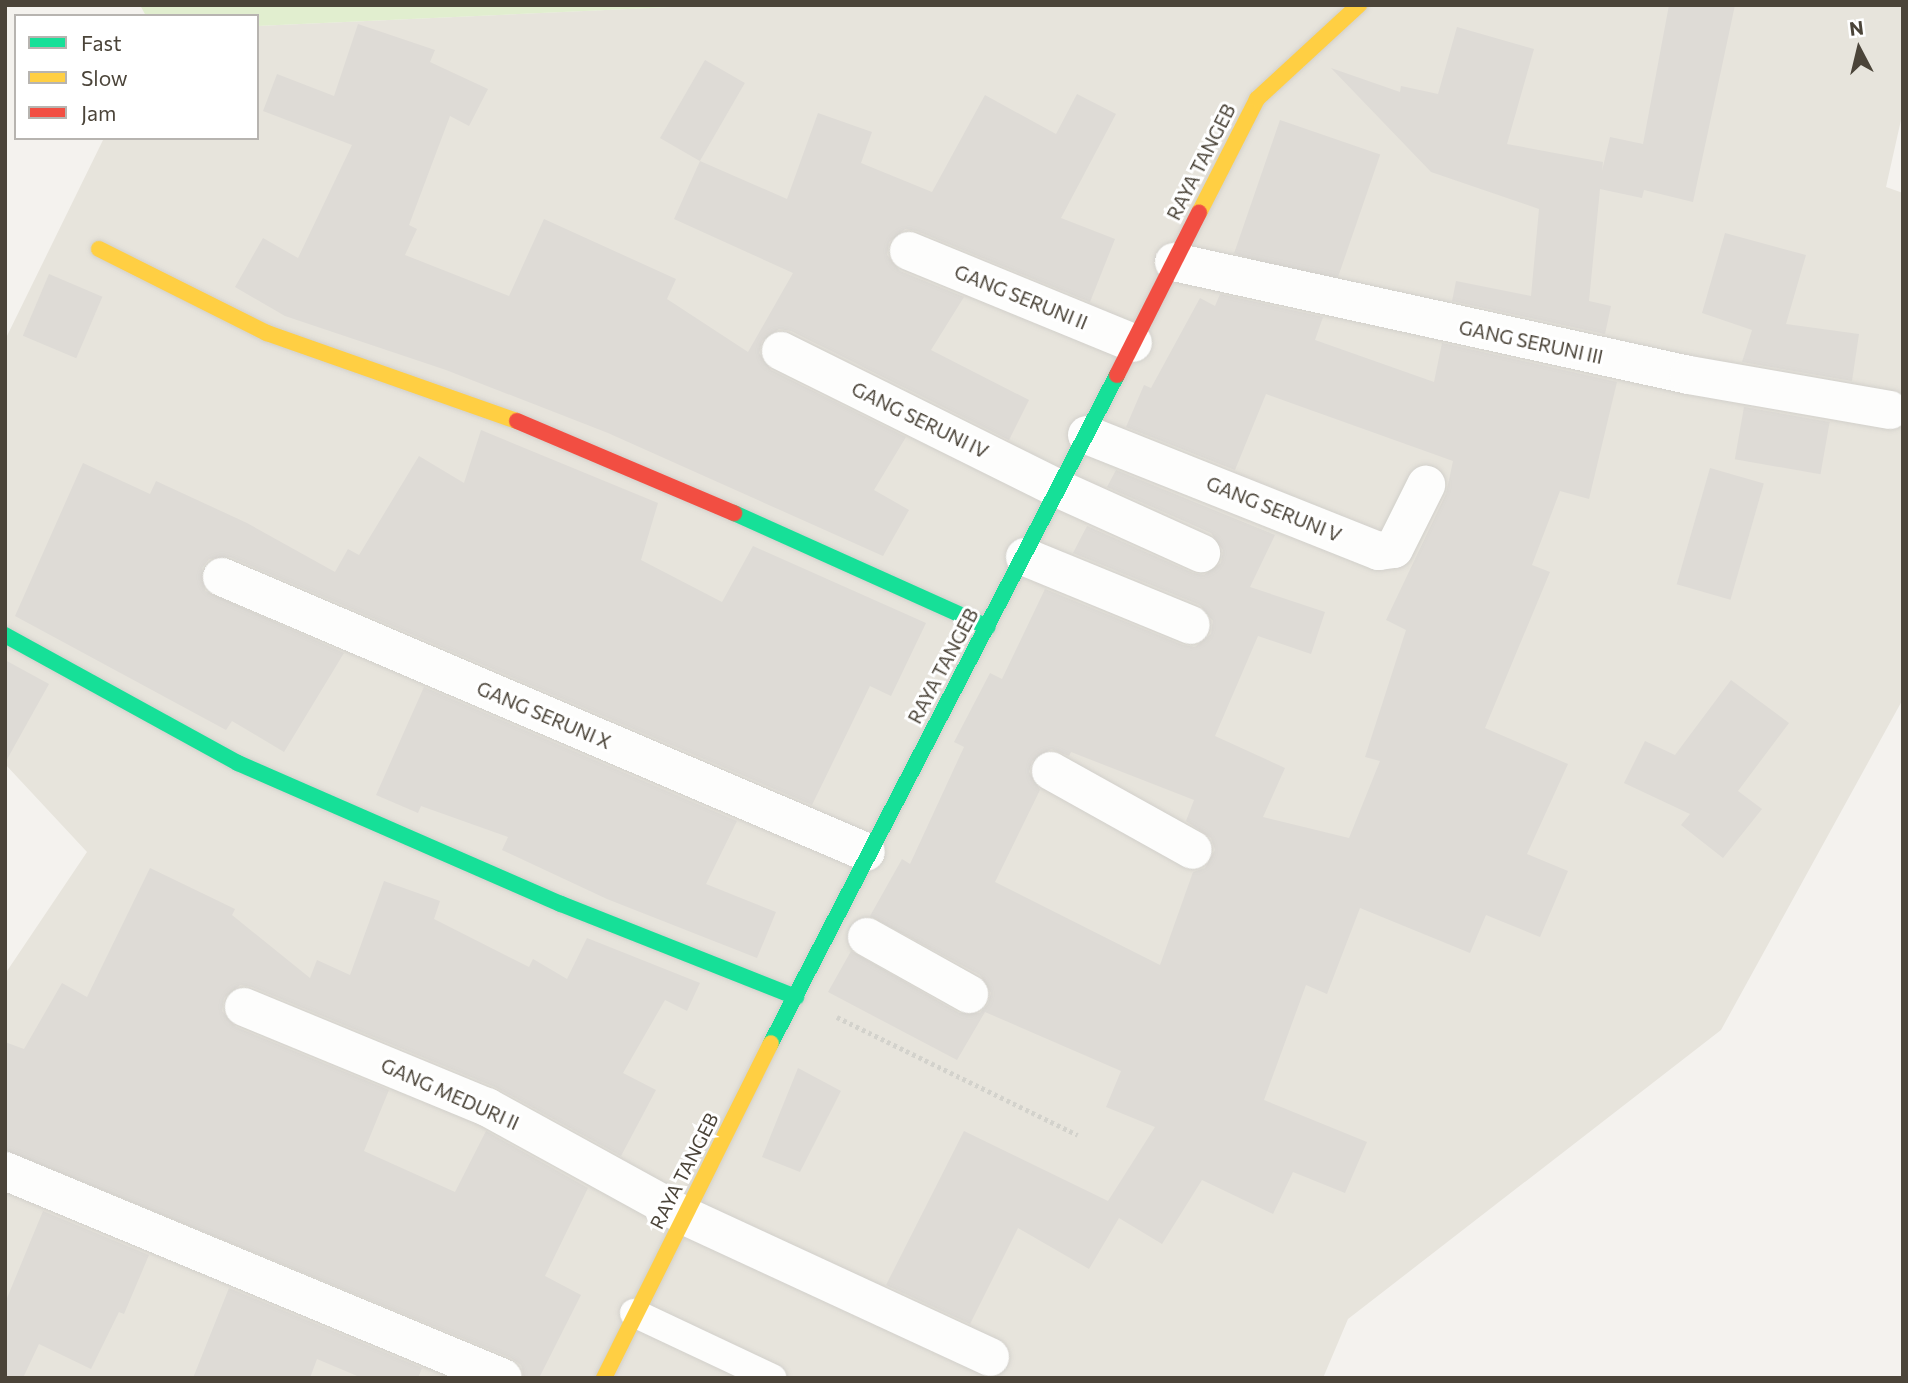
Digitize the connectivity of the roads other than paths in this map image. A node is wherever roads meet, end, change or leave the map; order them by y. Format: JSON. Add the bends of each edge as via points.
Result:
{"nodes":[{"id":1,"x":1359,"y":5,"type":"edge"},
{"id":2,"x":99,"y":249,"type":"dead end"},
{"id":3,"x":909,"y":251,"type":"dead end"},
{"id":4,"x":1174,"y":262,"type":"junction"},
{"id":5,"x":1133,"y":343,"type":"junction"},
{"id":6,"x":781,"y":351,"type":"dead end"},
{"id":7,"x":1891,"y":410,"type":"dead end"},
{"id":8,"x":1087,"y":435,"type":"junction"},
{"id":9,"x":1426,"y":485,"type":"dead end"},
{"id":10,"x":1059,"y":489,"type":"junction"},
{"id":11,"x":1201,"y":552,"type":"dead end"},
{"id":12,"x":1024,"y":557,"type":"junction"},
{"id":13,"x":222,"y":577,"type":"dead end"},
{"id":14,"x":1191,"y":625,"type":"dead end"},
{"id":15,"x":988,"y":627,"type":"junction"},
{"id":16,"x":5,"y":635,"type":"edge"},
{"id":17,"x":1051,"y":771,"type":"dead end"},
{"id":18,"x":1193,"y":850,"type":"dead end"},
{"id":19,"x":866,"y":852,"type":"junction"},
{"id":20,"x":867,"y":937,"type":"dead end"},
{"id":21,"x":969,"y":994,"type":"dead end"},
{"id":22,"x":796,"y":997,"type":"junction"},
{"id":23,"x":244,"y":1007,"type":"dead end"},
{"id":24,"x":5,"y":1171,"type":"edge"},
{"id":25,"x":685,"y":1216,"type":"junction"},
{"id":26,"x":635,"y":1313,"type":"junction"},
{"id":27,"x":990,"y":1357,"type":"dead end"},
{"id":28,"x":503,"y":1378,"type":"edge"},
{"id":29,"x":604,"y":1378,"type":"edge"},
{"id":30,"x":772,"y":1378,"type":"edge"}],
"edges":[{"from":1,"to":4,"type":"street","name":"RAYA TANGEB","via":[[1257,99]]},
{"from":2,"to":15,"type":"street","via":[[267,333],[438,390],[599,453]]},
{"from":3,"to":5,"type":"street","name":"GANG SERUNI II"},
{"from":4,"to":5,"type":"street","name":"RAYA TANGEB"},
{"from":4,"to":7,"type":"street","name":"GANG SERUNI III","via":[[1689,376]]},
{"from":5,"to":8,"type":"street","name":"RAYA TANGEB"},
{"from":6,"to":10,"type":"street","name":"GANG SERUNI IV"},
{"from":8,"to":9,"type":"street","name":"GANG SERUNI V","via":[[1379,551],[1394,549]]},
{"from":8,"to":10,"type":"street","name":"RAYA TANGEB"},
{"from":10,"to":11,"type":"street","name":"GANG SERUNI IV"},
{"from":10,"to":12,"type":"street","name":"RAYA TANGEB"},
{"from":12,"to":14,"type":"street"},
{"from":12,"to":15,"type":"street","name":"RAYA TANGEB"},
{"from":13,"to":19,"type":"street","name":"GANG SERUNI X"},
{"from":15,"to":19,"type":"street","name":"RAYA TANGEB"},
{"from":16,"to":22,"type":"street","via":[[237,763],[561,904]]},
{"from":17,"to":18,"type":"street"},
{"from":19,"to":22,"type":"street","name":"RAYA TANGEB"},
{"from":20,"to":21,"type":"street"},
{"from":22,"to":25,"type":"street","name":"RAYA TANGEB"},
{"from":23,"to":25,"type":"street","name":"GANG MEDURI II","via":[[487,1107]]},
{"from":24,"to":28,"type":"street"},
{"from":25,"to":26,"type":"street","name":"RAYA TANGEB"},
{"from":25,"to":27,"type":"street","name":"GANG MEDURI II"},
{"from":26,"to":29,"type":"street","name":"RAYA TANGEB"},
{"from":26,"to":30,"type":"lane"}]}
